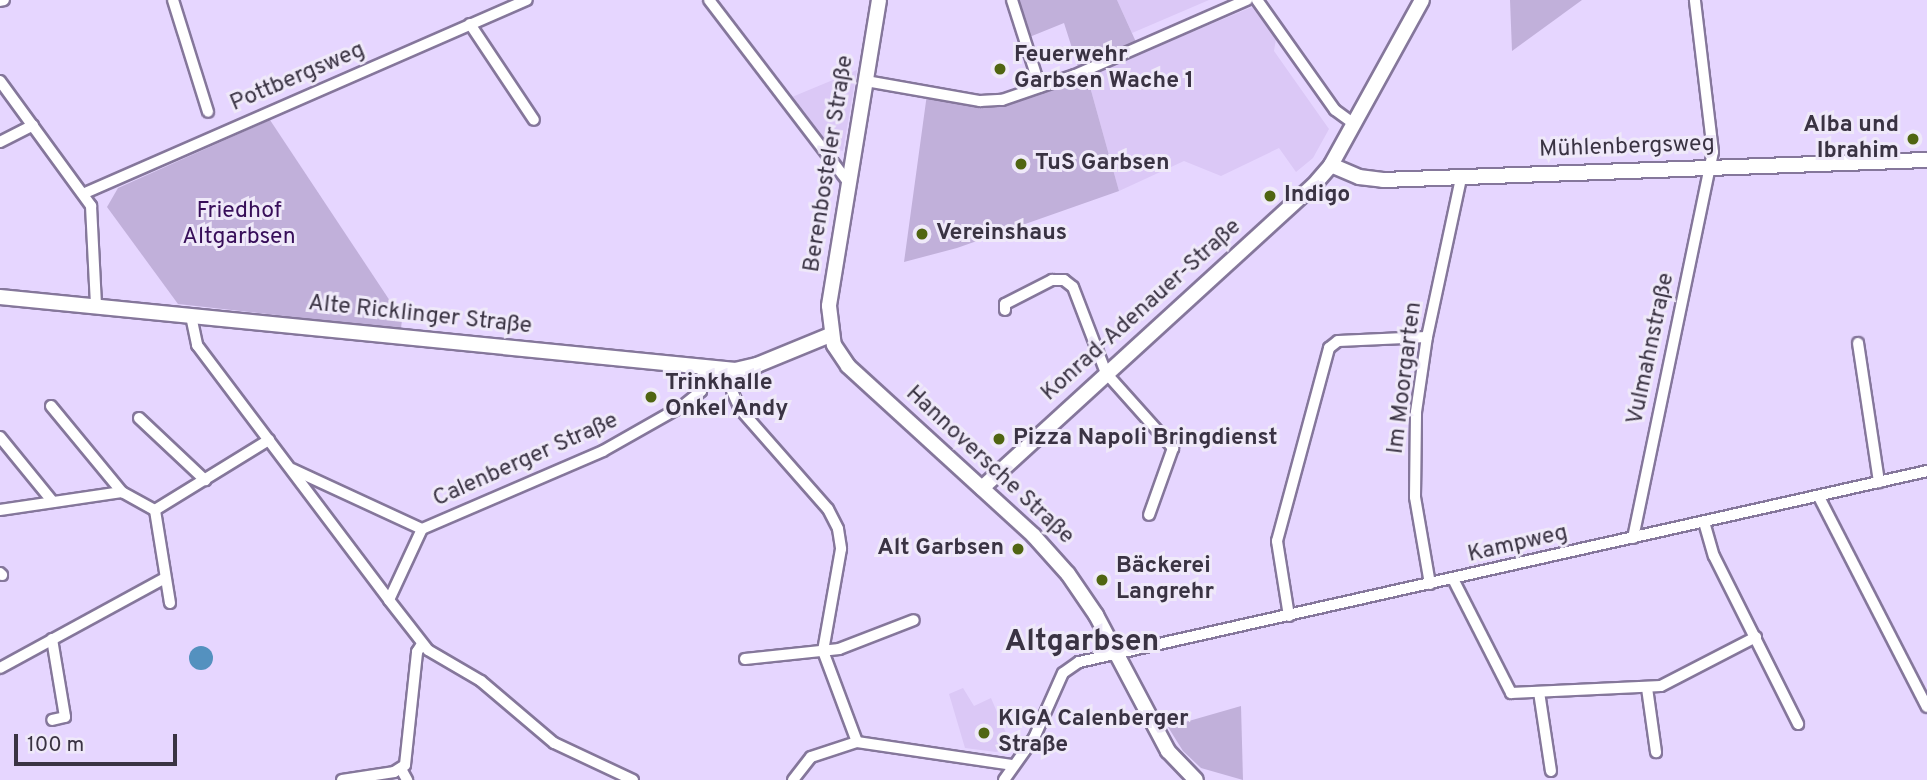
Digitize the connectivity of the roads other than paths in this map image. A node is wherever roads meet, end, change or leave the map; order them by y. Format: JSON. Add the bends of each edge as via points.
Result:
{"nodes":[{"id":1,"x":527,"y":0,"type":"edge"},
{"id":2,"x":709,"y":0,"type":"edge"},
{"id":3,"x":879,"y":0,"type":"edge"},
{"id":4,"x":1012,"y":0,"type":"edge"},
{"id":5,"x":1247,"y":0,"type":"edge"},
{"id":6,"x":1256,"y":0,"type":"edge"},
{"id":7,"x":1422,"y":0,"type":"edge"},
{"id":8,"x":1695,"y":0,"type":"edge"},
{"id":9,"x":175,"y":1,"type":"edge"},
{"id":10,"x":470,"y":24,"type":"junction"},
{"id":11,"x":866,"y":80,"type":"junction"},
{"id":12,"x":0,"y":81,"type":"edge"},
{"id":13,"x":1040,"y":87,"type":"junction"},
{"id":14,"x":208,"y":112,"type":"dead end"},
{"id":15,"x":534,"y":120,"type":"dead end"},
{"id":16,"x":1353,"y":123,"type":"junction"},
{"id":17,"x":33,"y":125,"type":"junction"},
{"id":18,"x":0,"y":142,"type":"edge"},
{"id":19,"x":1927,"y":160,"type":"edge"},
{"id":20,"x":1331,"y":165,"type":"junction"},
{"id":21,"x":1709,"y":168,"type":"junction"},
{"id":22,"x":1461,"y":178,"type":"junction"},
{"id":23,"x":849,"y":183,"type":"junction"},
{"id":24,"x":85,"y":194,"type":"junction"},
{"id":25,"x":0,"y":297,"type":"edge"},
{"id":26,"x":96,"y":306,"type":"junction"},
{"id":27,"x":1005,"y":310,"type":"dead end"},
{"id":28,"x":191,"y":316,"type":"junction"},
{"id":29,"x":830,"y":335,"type":"junction"},
{"id":30,"x":1427,"y":337,"type":"junction"},
{"id":31,"x":1858,"y":343,"type":"dead end"},
{"id":32,"x":704,"y":367,"type":"junction"},
{"id":33,"x":1106,"y":373,"type":"junction"},
{"id":34,"x":733,"y":391,"type":"dead end"},
{"id":35,"x":51,"y":406,"type":"dead end"},
{"id":36,"x":139,"y":418,"type":"dead end"},
{"id":37,"x":0,"y":437,"type":"edge"},
{"id":38,"x":269,"y":440,"type":"junction"},
{"id":39,"x":290,"y":468,"type":"junction"},
{"id":40,"x":1927,"y":471,"type":"edge"},
{"id":41,"x":205,"y":480,"type":"junction"},
{"id":42,"x":1879,"y":482,"type":"junction"},
{"id":43,"x":982,"y":488,"type":"junction"},
{"id":44,"x":122,"y":492,"type":"junction"},
{"id":45,"x":1819,"y":497,"type":"junction"},
{"id":46,"x":53,"y":502,"type":"junction"},
{"id":47,"x":0,"y":510,"type":"edge"},
{"id":48,"x":155,"y":510,"type":"junction"},
{"id":49,"x":1149,"y":515,"type":"dead end"},
{"id":50,"x":1704,"y":522,"type":"junction"},
{"id":51,"x":422,"y":529,"type":"junction"},
{"id":52,"x":1633,"y":538,"type":"junction"},
{"id":53,"x":165,"y":578,"type":"junction"},
{"id":54,"x":1453,"y":579,"type":"junction"},
{"id":55,"x":1430,"y":584,"type":"junction"},
{"id":56,"x":389,"y":600,"type":"junction"},
{"id":57,"x":170,"y":603,"type":"dead end"},
{"id":58,"x":1289,"y":616,"type":"junction"},
{"id":59,"x":914,"y":620,"type":"dead end"},
{"id":60,"x":1756,"y":637,"type":"junction"},
{"id":61,"x":52,"y":639,"type":"junction"},
{"id":62,"x":422,"y":644,"type":"junction"},
{"id":63,"x":823,"y":651,"type":"junction"},
{"id":64,"x":1117,"y":655,"type":"junction"},
{"id":65,"x":745,"y":659,"type":"dead end"},
{"id":66,"x":0,"y":668,"type":"edge"},
{"id":67,"x":1647,"y":688,"type":"junction"},
{"id":68,"x":1539,"y":692,"type":"junction"},
{"id":69,"x":1927,"y":707,"type":"edge"},
{"id":70,"x":52,"y":720,"type":"dead end"},
{"id":71,"x":1798,"y":724,"type":"dead end"},
{"id":72,"x":857,"y":742,"type":"junction"},
{"id":73,"x":1656,"y":752,"type":"dead end"},
{"id":74,"x":1013,"y":765,"type":"junction"},
{"id":75,"x":401,"y":769,"type":"junction"},
{"id":76,"x":1551,"y":771,"type":"dead end"},
{"id":77,"x":342,"y":780,"type":"edge"},
{"id":78,"x":407,"y":780,"type":"edge"},
{"id":79,"x":633,"y":780,"type":"edge"},
{"id":80,"x":793,"y":780,"type":"edge"},
{"id":81,"x":1004,"y":780,"type":"edge"},
{"id":82,"x":1196,"y":780,"type":"edge"}],
"edges":[{"from":1,"to":10,"type":"street","name":"Pottbergsweg"},
{"from":2,"to":23,"type":"street"},
{"from":3,"to":11,"type":"street","name":"Berenbosteler Straße"},
{"from":4,"to":13,"type":"street"},
{"from":5,"to":13,"type":"street"},
{"from":6,"to":16,"type":"street","via":[[1335,110]]},
{"from":7,"to":16,"type":"street","name":"Konrad-Adenauer-Straße"},
{"from":8,"to":21,"type":"street","name":"Vulmahnstraße","via":[[1713,152]]},
{"from":9,"to":14,"type":"street"},
{"from":10,"to":15,"type":"street"},
{"from":10,"to":24,"type":"street","name":"Pottbergsweg"},
{"from":11,"to":13,"type":"street","via":[[988,101]]},
{"from":11,"to":23,"type":"street","name":"Berenbosteler Straße"},
{"from":12,"to":17,"type":"street"},
{"from":16,"to":20,"type":"street","name":"Konrad-Adenauer-Straße"},
{"from":17,"to":18,"type":"street"},
{"from":17,"to":24,"type":"street"},
{"from":19,"to":21,"type":"street","name":"Mühlenbergsweg"},
{"from":20,"to":22,"type":"street","name":"Mühlenbergsweg","via":[[1367,180]]},
{"from":20,"to":33,"type":"street","name":"Konrad-Adenauer-Straße","via":[[1314,186]]},
{"from":21,"to":22,"type":"street","name":"Mühlenbergsweg"},
{"from":21,"to":52,"type":"street","name":"Vulmahnstraße"},
{"from":22,"to":30,"type":"street","name":"Im Moorgarten"},
{"from":23,"to":29,"type":"street","name":"Berenbosteler Straße","via":[[828,313]]},
{"from":24,"to":26,"type":"street","via":[[93,218]]},
{"from":25,"to":26,"type":"street","name":"Alte Ricklinger Straße"},
{"from":26,"to":28,"type":"street","name":"Alte Ricklinger Straße"},
{"from":27,"to":33,"type":"street","via":[[1005,304],[1052,280],[1069,283]]},
{"from":28,"to":32,"type":"street","name":"Alte Ricklinger Straße"},
{"from":28,"to":38,"type":"street","via":[[197,345]]},
{"from":29,"to":32,"type":"street","name":"Alte Ricklinger Straße","via":[[747,369]]},
{"from":29,"to":43,"type":"street","name":"Hannoversche Straße","via":[[848,366]]},
{"from":30,"to":55,"type":"street","name":"Im Moorgarten","via":[[1413,469]]},
{"from":30,"to":58,"type":"street","via":[[1338,341],[1329,348],[1278,541]]},
{"from":31,"to":42,"type":"street"},
{"from":32,"to":51,"type":"street","name":"Calenberger Straße","via":[[701,391],[684,405],[603,451]]},
{"from":33,"to":43,"type":"street","name":"Konrad-Adenauer-Straße"},
{"from":33,"to":49,"type":"street","via":[[1173,448]]},
{"from":34,"to":63,"type":"street","via":[[740,409],[828,509],[838,529],[841,549]]},
{"from":35,"to":44,"type":"street"},
{"from":36,"to":41,"type":"street"},
{"from":37,"to":46,"type":"street"},
{"from":38,"to":39,"type":"street"},
{"from":38,"to":41,"type":"street"},
{"from":39,"to":51,"type":"street"},
{"from":39,"to":56,"type":"street"},
{"from":40,"to":42,"type":"street","name":"Kampweg"},
{"from":41,"to":48,"type":"street"},
{"from":42,"to":45,"type":"street","name":"Kampweg"},
{"from":43,"to":64,"type":"street","name":"Hannoversche Straße","via":[[1068,574]]},
{"from":44,"to":46,"type":"street"},
{"from":44,"to":48,"type":"street"},
{"from":45,"to":50,"type":"street","name":"Kampweg"},
{"from":45,"to":69,"type":"street"},
{"from":46,"to":47,"type":"street"},
{"from":48,"to":53,"type":"street"},
{"from":50,"to":52,"type":"street","name":"Kampweg"},
{"from":50,"to":60,"type":"street","via":[[1714,556]]},
{"from":51,"to":56,"type":"street","name":"Calenberger Straße"},
{"from":52,"to":54,"type":"street","name":"Kampweg"},
{"from":53,"to":57,"type":"street"},
{"from":53,"to":61,"type":"street"},
{"from":54,"to":55,"type":"street","name":"Kampweg"},
{"from":54,"to":68,"type":"street","via":[[1511,693]]},
{"from":55,"to":58,"type":"street","name":"Kampweg"},
{"from":56,"to":62,"type":"street"},
{"from":58,"to":64,"type":"street","name":"Kampweg"},
{"from":59,"to":63,"type":"street"},
{"from":60,"to":67,"type":"street","via":[[1672,682]]},
{"from":60,"to":71,"type":"street"},
{"from":61,"to":66,"type":"street"},
{"from":61,"to":70,"type":"street","via":[[65,717]]},
{"from":62,"to":75,"type":"street","via":[[416,652],[408,757]]},
{"from":62,"to":79,"type":"street","via":[[481,681],[554,743]]},
{"from":63,"to":65,"type":"street"},
{"from":63,"to":72,"type":"street"},
{"from":64,"to":74,"type":"street","via":[[1066,669],[1034,738]]},
{"from":64,"to":82,"type":"street","name":"Hannoversche Straße","via":[[1168,751]]},
{"from":67,"to":68,"type":"street"},
{"from":67,"to":73,"type":"street"},
{"from":68,"to":76,"type":"street"},
{"from":72,"to":74,"type":"street"},
{"from":72,"to":80,"type":"street","via":[[811,757]]},
{"from":74,"to":81,"type":"street"},
{"from":75,"to":77,"type":"street"},
{"from":75,"to":78,"type":"street"}]}
